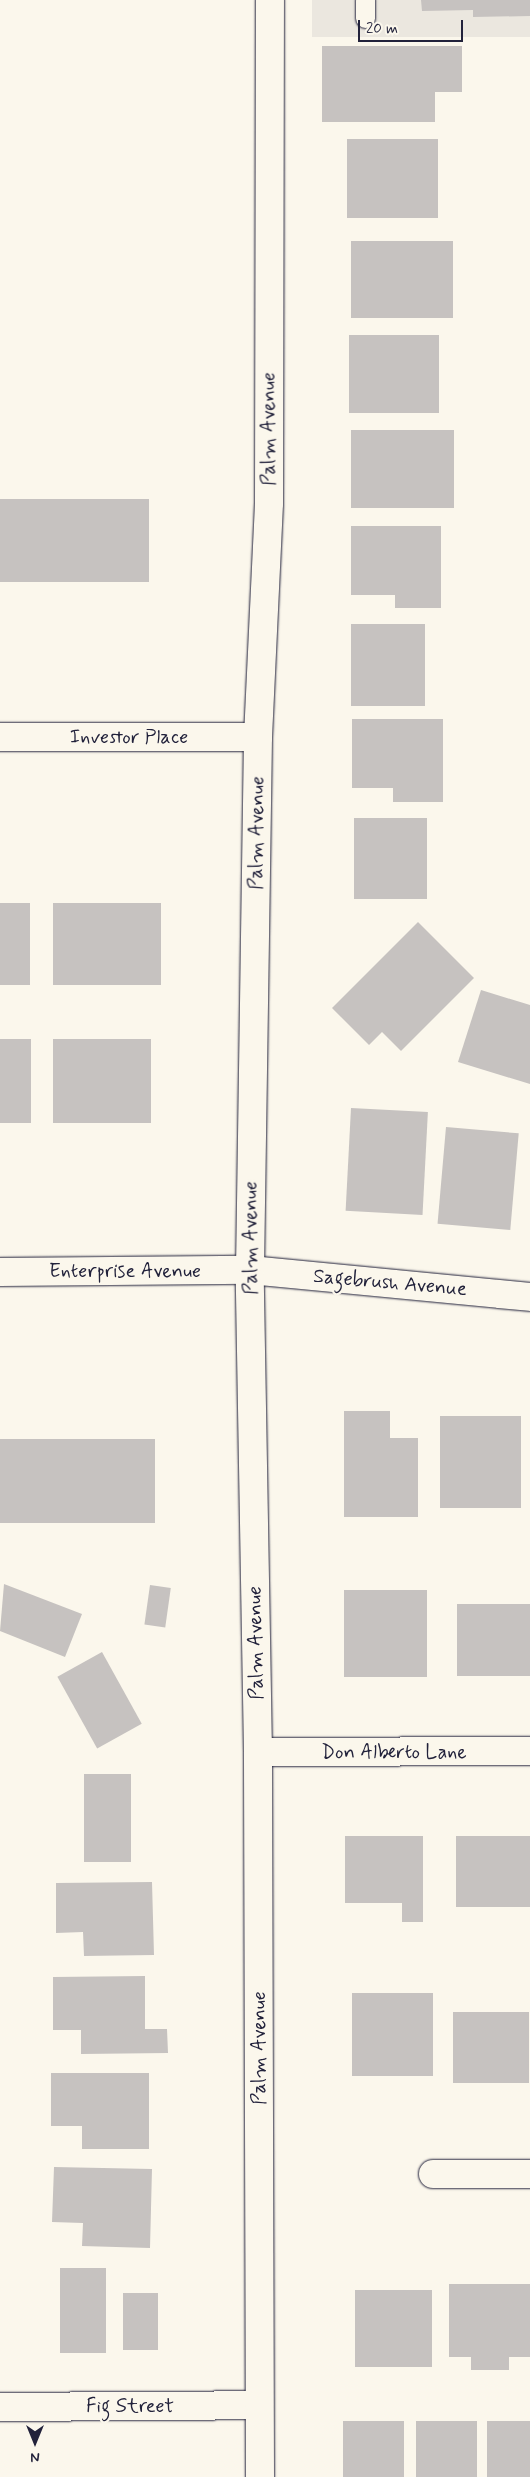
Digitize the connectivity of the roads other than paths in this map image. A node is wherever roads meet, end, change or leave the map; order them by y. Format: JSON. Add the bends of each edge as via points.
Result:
{"nodes":[{"id":1,"x":270,"y":0,"type":"edge"},
{"id":2,"x":0,"y":737,"type":"edge"},
{"id":3,"x":258,"y":737,"type":"junction"},
{"id":4,"x":250,"y":1270,"type":"junction"},
{"id":5,"x":0,"y":1272,"type":"edge"},
{"id":6,"x":530,"y":1297,"type":"edge"},
{"id":7,"x":530,"y":1751,"type":"edge"},
{"id":8,"x":258,"y":1752,"type":"junction"},
{"id":9,"x":433,"y":2174,"type":"dead end"},
{"id":10,"x":530,"y":2174,"type":"edge"},
{"id":11,"x":259,"y":2405,"type":"junction"},
{"id":12,"x":0,"y":2407,"type":"edge"},
{"id":13,"x":260,"y":2477,"type":"edge"}],
"edges":[{"from":1,"to":3,"type":"street","name":"Palm Avenue","via":[[269,503]]},
{"from":2,"to":3,"type":"street","name":"Investor Place"},
{"from":3,"to":4,"type":"street","name":"Palm Avenue"},
{"from":4,"to":5,"type":"street","name":"Enterprise Avenue"},
{"from":4,"to":6,"type":"street","name":"Sagebrush Avenue"},
{"from":4,"to":8,"type":"street","name":"Palm Avenue"},
{"from":7,"to":8,"type":"street","name":"Don Alberto Lane"},
{"from":8,"to":11,"type":"street","name":"Palm Avenue"},
{"from":9,"to":10,"type":"street"},
{"from":11,"to":12,"type":"street","name":"Fig Street"},
{"from":11,"to":13,"type":"street","name":"Palm Avenue"}]}
